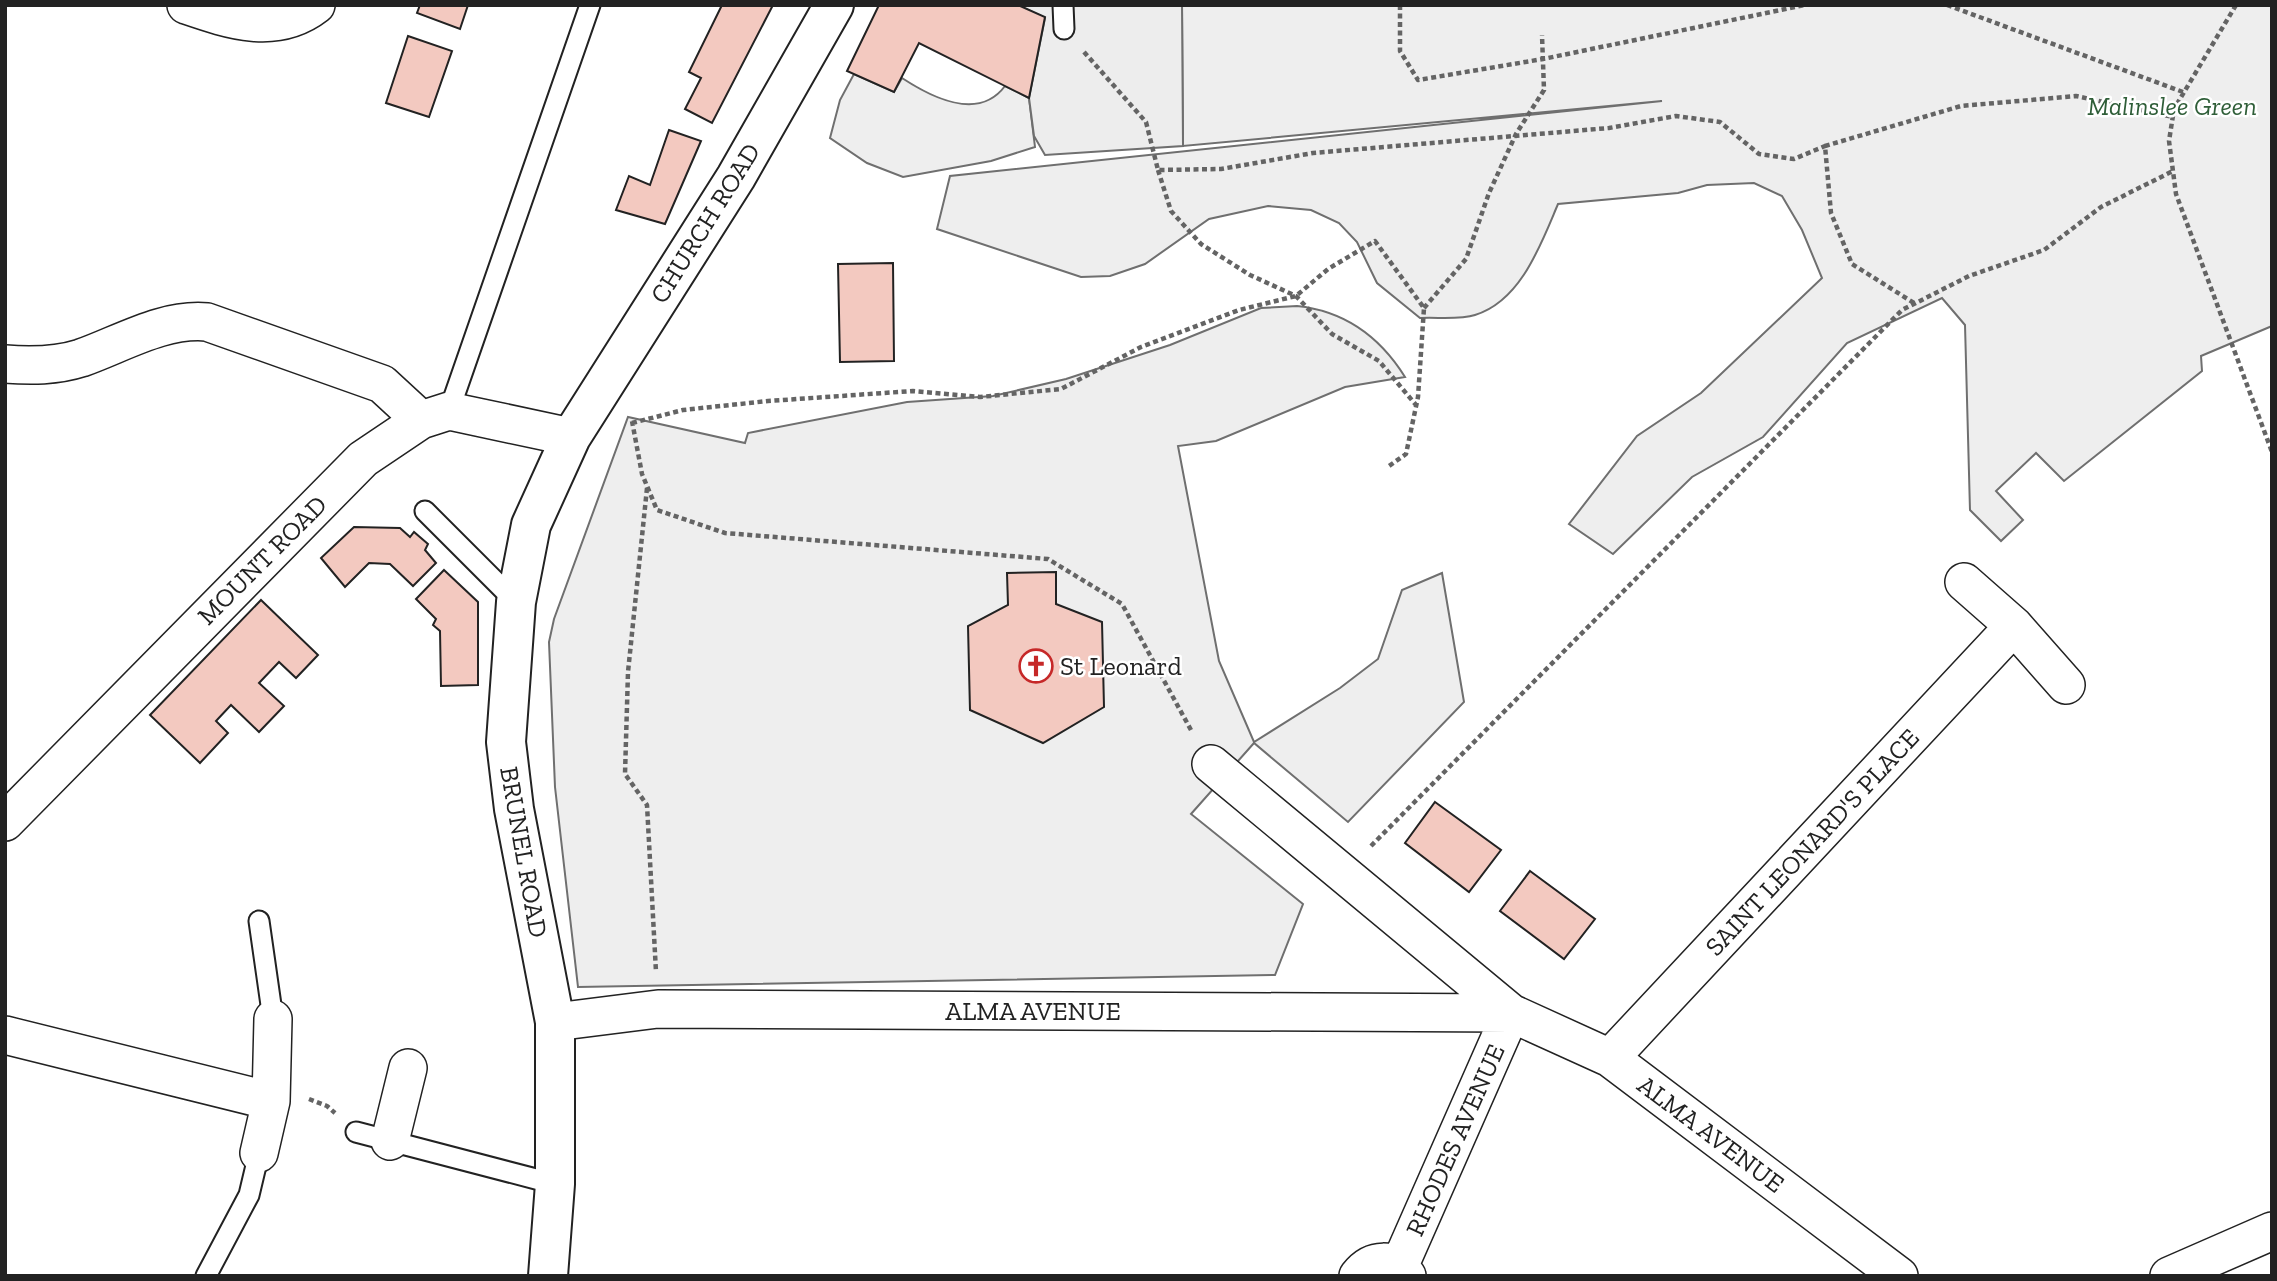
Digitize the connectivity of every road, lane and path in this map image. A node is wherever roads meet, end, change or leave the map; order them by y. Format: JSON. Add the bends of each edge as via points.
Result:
{"nodes":[{"id":1,"x":186,"y":5,"type":"edge"},
{"id":2,"x":316,"y":5,"type":"edge"},
{"id":3,"x":590,"y":5,"type":"edge"},
{"id":4,"x":834,"y":5,"type":"edge"},
{"id":5,"x":1063,"y":5,"type":"edge"},
{"id":6,"x":1400,"y":5,"type":"edge"},
{"id":7,"x":1805,"y":5,"type":"edge"},
{"id":8,"x":1947,"y":5,"type":"edge"},
{"id":9,"x":2236,"y":5,"type":"edge"},
{"id":10,"x":1064,"y":29,"type":"joint"},
{"id":11,"x":1542,"y":35,"type":"dead end"},
{"id":12,"x":1543,"y":60,"type":"junction"},
{"id":13,"x":2183,"y":92,"type":"junction"},
{"id":14,"x":2173,"y":117,"type":"junction"},
{"id":15,"x":1516,"y":134,"type":"junction"},
{"id":16,"x":1825,"y":146,"type":"junction"},
{"id":17,"x":1158,"y":170,"type":"junction"},
{"id":18,"x":2173,"y":171,"type":"junction"},
{"id":19,"x":1296,"y":296,"type":"junction"},
{"id":20,"x":1914,"y":304,"type":"junction"},
{"id":21,"x":1424,"y":308,"type":"junction"},
{"id":22,"x":5,"y":364,"type":"edge"},
{"id":23,"x":1416,"y":405,"type":"junction"},
{"id":24,"x":629,"y":410,"type":"dead end"},
{"id":25,"x":435,"y":416,"type":"junction"},
{"id":26,"x":632,"y":424,"type":"junction"},
{"id":27,"x":571,"y":437,"type":"junction"},
{"id":28,"x":2272,"y":452,"type":"edge"},
{"id":29,"x":1389,"y":466,"type":"dead end"},
{"id":30,"x":647,"y":487,"type":"junction"},
{"id":31,"x":425,"y":511,"type":"dead end"},
{"id":32,"x":1964,"y":582,"type":"dead end"},
{"id":33,"x":516,"y":602,"type":"junction"},
{"id":34,"x":2014,"y":626,"type":"junction"},
{"id":35,"x":2066,"y":685,"type":"dead end"},
{"id":36,"x":1211,"y":764,"type":"joint"},
{"id":37,"x":5,"y":822,"type":"edge"},
{"id":38,"x":1343,"y":874,"type":"junction"},
{"id":39,"x":260,"y":921,"type":"dead end"},
{"id":40,"x":658,"y":1009,"type":"junction"},
{"id":41,"x":1511,"y":1013,"type":"junction"},
{"id":42,"x":273,"y":1019,"type":"joint"},
{"id":43,"x":555,"y":1022,"type":"junction"},
{"id":44,"x":5,"y":1035,"type":"edge"},
{"id":45,"x":1610,"y":1058,"type":"junction"},
{"id":46,"x":408,"y":1068,"type":"dead end"},
{"id":47,"x":272,"y":1094,"type":"junction"},
{"id":48,"x":373,"y":1137,"type":"junction"},
{"id":49,"x":259,"y":1153,"type":"joint"},
{"id":50,"x":555,"y":1184,"type":"junction"},
{"id":51,"x":2272,"y":1231,"type":"edge"},
{"id":52,"x":1403,"y":1271,"type":"edge"},
{"id":53,"x":206,"y":1276,"type":"edge"},
{"id":54,"x":548,"y":1276,"type":"edge"},
{"id":55,"x":1358,"y":1276,"type":"edge"},
{"id":56,"x":1899,"y":1276,"type":"edge"},
{"id":57,"x":2169,"y":1276,"type":"edge"}],
"edges":[{"from":1,"to":2,"type":"street","via":[[231,19],[276,24]]},
{"from":3,"to":25,"type":"lane"},
{"from":4,"to":27,"type":"street","name":"CHURCH ROAD","via":[[736,177]]},
{"from":5,"to":10,"type":"lane"},
{"from":6,"to":12,"type":"path","via":[[1400,51],[1418,80]]},
{"from":7,"to":12,"type":"path"},
{"from":8,"to":13,"type":"path"},
{"from":9,"to":13,"type":"path"},
{"from":10,"to":17,"type":"path","via":[[1146,122]]},
{"from":11,"to":12,"type":"path"},
{"from":12,"to":15,"type":"path","via":[[1544,90]]},
{"from":13,"to":14,"type":"path"},
{"from":14,"to":16,"type":"path","via":[[2076,96],[1961,106]]},
{"from":14,"to":18,"type":"path","via":[[2169,142]]},
{"from":15,"to":16,"type":"path","via":[[1609,128],[1676,116],[1720,122],[1759,154],[1794,159]]},
{"from":15,"to":17,"type":"path","via":[[1313,153],[1221,169]]},
{"from":15,"to":21,"type":"path","via":[[1466,258]]},
{"from":16,"to":20,"type":"path","via":[[1831,213],[1852,264]]},
{"from":17,"to":19,"type":"path","via":[[1171,211],[1201,244],[1250,275]]},
{"from":18,"to":20,"type":"path","via":[[2101,207],[2044,250],[1969,276]]},
{"from":18,"to":28,"type":"path","via":[[2176,194]]},
{"from":19,"to":21,"type":"path","via":[[1328,269],[1375,241]]},
{"from":19,"to":23,"type":"path","via":[[1332,334],[1379,361]]},
{"from":19,"to":26,"type":"path","via":[[1239,310],[1141,347],[1061,389],[980,397],[913,391],[768,401],[683,411]]},
{"from":20,"to":38,"type":"path","via":[[1902,310]]},
{"from":21,"to":23,"type":"path"},
{"from":22,"to":25,"type":"street","via":[[62,363],[157,329],[207,322],[382,384]]},
{"from":23,"to":29,"type":"path","via":[[1406,454]]},
{"from":24,"to":26,"type":"path"},
{"from":25,"to":27,"type":"street"},
{"from":25,"to":37,"type":"street","name":"MOUNT ROAD","via":[[363,458]]},
{"from":26,"to":30,"type":"path"},
{"from":27,"to":33,"type":"street","name":"BRUNEL ROAD","via":[[531,525]]},
{"from":30,"to":36,"type":"path","via":[[657,510],[725,533],[1048,559],[1122,604]]},
{"from":30,"to":40,"type":"path","via":[[628,672],[625,774],[647,805]]},
{"from":31,"to":33,"type":"lane"},
{"from":32,"to":34,"type":"street"},
{"from":33,"to":43,"type":"street","name":"BRUNEL ROAD","via":[[506,742],[514,809]]},
{"from":34,"to":35,"type":"street"},
{"from":34,"to":45,"type":"street","name":"SAINT LEONARD'S PLACE"},
{"from":36,"to":38,"type":"street","name":"ALMA AVENUE"},
{"from":38,"to":41,"type":"street","name":"ALMA AVENUE"},
{"from":39,"to":42,"type":"lane"},
{"from":40,"to":41,"type":"street","name":"ALMA AVENUE"},
{"from":40,"to":43,"type":"street","name":"ALMA AVENUE"},
{"from":41,"to":45,"type":"street","name":"ALMA AVENUE"},
{"from":41,"to":52,"type":"street","name":"RHODES AVENUE"},
{"from":42,"to":47,"type":"street"},
{"from":43,"to":50,"type":"street","name":"BRUNEL ROAD"},
{"from":44,"to":47,"type":"street"},
{"from":45,"to":56,"type":"street","name":"ALMA AVENUE"},
{"from":46,"to":48,"type":"street"},
{"from":47,"to":48,"type":"path","via":[[327,1106]]},
{"from":47,"to":49,"type":"street"},
{"from":48,"to":50,"type":"lane"},
{"from":49,"to":53,"type":"lane","via":[[249,1195]]},
{"from":50,"to":54,"type":"street","name":"BRUNEL ROAD"},
{"from":51,"to":57,"type":"street"},
{"from":52,"to":55,"type":"street","name":"RHODES AVENUE","via":[[1381,1261]]}]}
